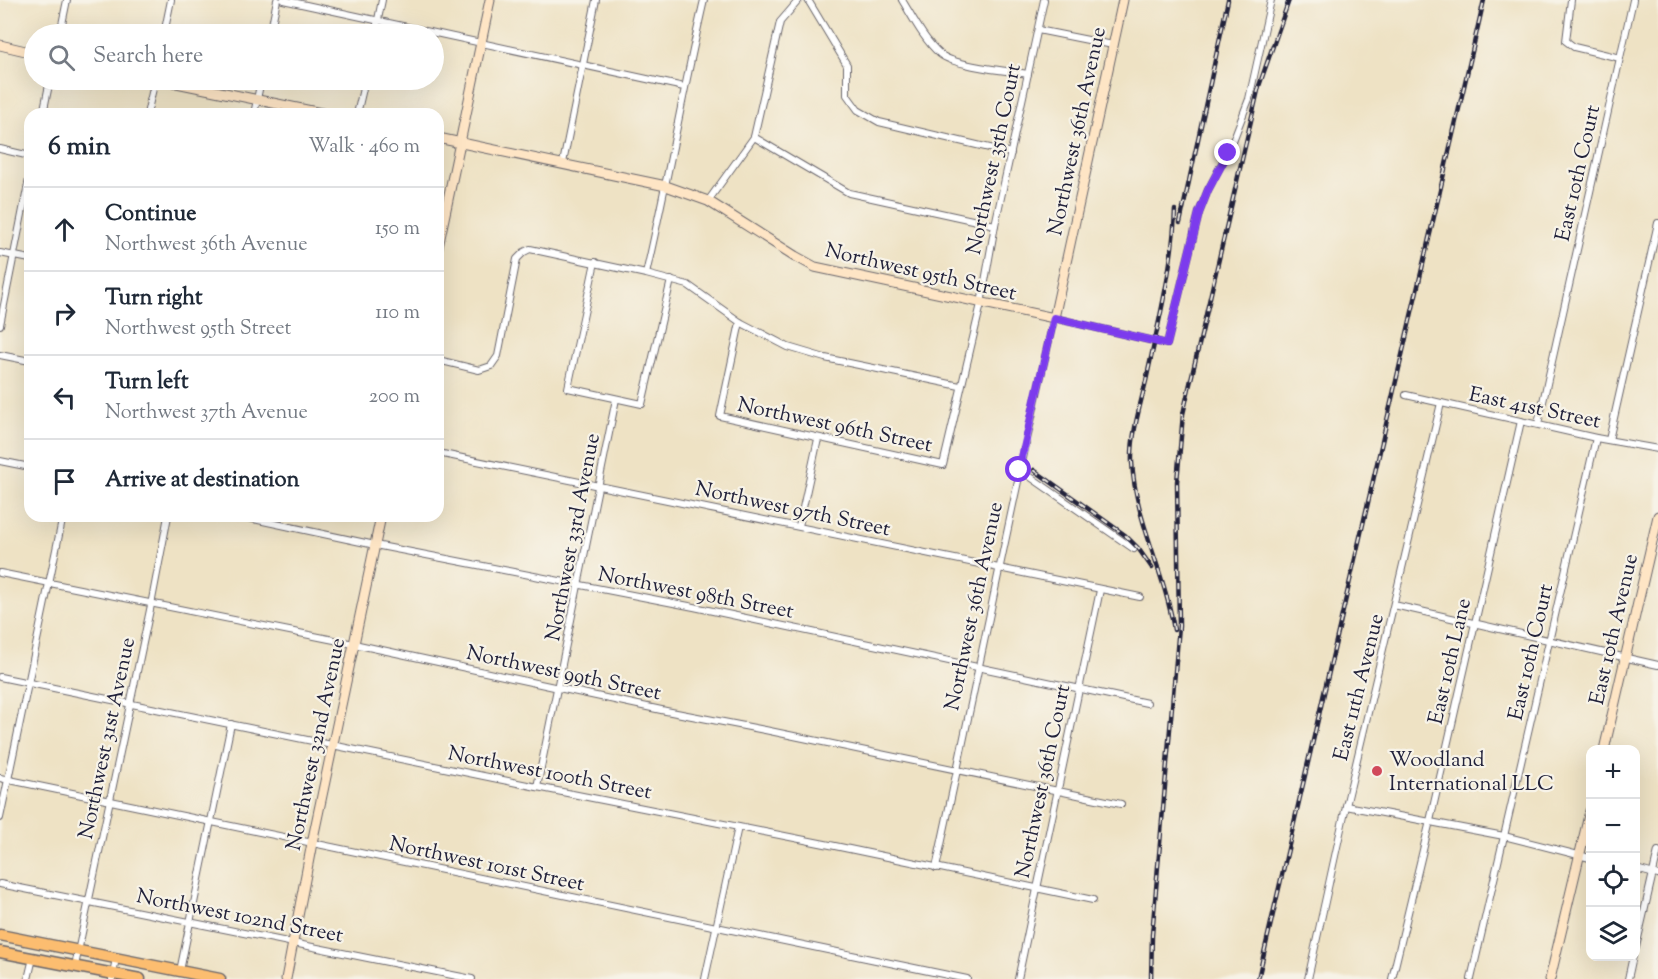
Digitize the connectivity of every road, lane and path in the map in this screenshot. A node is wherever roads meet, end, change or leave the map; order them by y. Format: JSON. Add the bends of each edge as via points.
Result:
{"nodes":[{"id":1,"x":67,"y":0,"type":"edge"},
{"id":2,"x":171,"y":0,"type":"edge"},
{"id":3,"x":277,"y":0,"type":"edge"},
{"id":4,"x":283,"y":0,"type":"edge"},
{"id":5,"x":382,"y":0,"type":"edge"},
{"id":6,"x":490,"y":0,"type":"edge"},
{"id":7,"x":596,"y":0,"type":"edge"},
{"id":8,"x":704,"y":0,"type":"edge"},
{"id":9,"x":799,"y":0,"type":"edge"},
{"id":10,"x":808,"y":0,"type":"edge"},
{"id":11,"x":902,"y":0,"type":"edge"},
{"id":12,"x":1042,"y":0,"type":"edge"},
{"id":13,"x":1123,"y":0,"type":"edge"},
{"id":14,"x":1271,"y":0,"type":"edge"},
{"id":15,"x":1571,"y":0,"type":"edge"},
{"id":16,"x":1633,"y":0,"type":"edge"},
{"id":17,"x":378,"y":21,"type":"junction"},
{"id":18,"x":62,"y":24,"type":"edge"},
{"id":19,"x":166,"y":24,"type":"edge"},
{"id":20,"x":272,"y":24,"type":"edge"},
{"id":21,"x":377,"y":24,"type":"edge"},
{"id":22,"x":392,"y":24,"type":"edge"},
{"id":23,"x":1038,"y":30,"type":"junction"},
{"id":24,"x":444,"y":35,"type":"edge"},
{"id":25,"x":481,"y":43,"type":"junction"},
{"id":26,"x":0,"y":45,"type":"edge"},
{"id":27,"x":1113,"y":45,"type":"junction"},
{"id":28,"x":24,"y":51,"type":"edge"},
{"id":29,"x":1620,"y":58,"type":"junction"},
{"id":30,"x":583,"y":65,"type":"junction"},
{"id":31,"x":1028,"y":74,"type":"junction"},
{"id":32,"x":684,"y":87,"type":"junction"},
{"id":33,"x":48,"y":90,"type":"edge"},
{"id":34,"x":153,"y":90,"type":"edge"},
{"id":35,"x":210,"y":90,"type":"edge"},
{"id":36,"x":259,"y":90,"type":"edge"},
{"id":37,"x":363,"y":90,"type":"edge"},
{"id":38,"x":257,"y":100,"type":"junction"},
{"id":39,"x":44,"y":108,"type":"edge"},
{"id":40,"x":148,"y":108,"type":"edge"},
{"id":41,"x":255,"y":108,"type":"edge"},
{"id":42,"x":296,"y":108,"type":"edge"},
{"id":43,"x":358,"y":108,"type":"edge"},
{"id":44,"x":754,"y":137,"type":"junction"},
{"id":45,"x":444,"y":139,"type":"edge"},
{"id":46,"x":460,"y":142,"type":"junction"},
{"id":47,"x":0,"y":149,"type":"edge"},
{"id":48,"x":1011,"y":153,"type":"junction"},
{"id":49,"x":24,"y":155,"type":"edge"},
{"id":50,"x":563,"y":163,"type":"junction"},
{"id":51,"x":666,"y":186,"type":"junction"},
{"id":52,"x":708,"y":201,"type":"junction"},
{"id":53,"x":24,"y":205,"type":"edge"},
{"id":54,"x":444,"y":217,"type":"edge"},
{"id":55,"x":1658,"y":223,"type":"edge"},
{"id":56,"x":995,"y":225,"type":"junction"},
{"id":57,"x":0,"y":253,"type":"edge"},
{"id":58,"x":14,"y":256,"type":"junction"},
{"id":59,"x":24,"y":258,"type":"edge"},
{"id":60,"x":595,"y":262,"type":"junction"},
{"id":61,"x":646,"y":274,"type":"junction"},
{"id":62,"x":671,"y":280,"type":"junction"},
{"id":63,"x":981,"y":304,"type":"junction"},
{"id":64,"x":1054,"y":318,"type":"junction"},
{"id":65,"x":740,"y":322,"type":"junction"},
{"id":66,"x":0,"y":325,"type":"edge"},
{"id":67,"x":0,"y":355,"type":"edge"},
{"id":68,"x":24,"y":361,"type":"edge"},
{"id":69,"x":444,"y":361,"type":"edge"},
{"id":70,"x":960,"y":386,"type":"junction"},
{"id":71,"x":1406,"y":395,"type":"dead end"},
{"id":72,"x":616,"y":399,"type":"junction"},
{"id":73,"x":1441,"y":404,"type":"junction"},
{"id":74,"x":1521,"y":421,"type":"junction"},
{"id":75,"x":1538,"y":424,"type":"junction"},
{"id":76,"x":1596,"y":438,"type":"junction"},
{"id":77,"x":818,"y":439,"type":"junction"},
{"id":78,"x":1609,"y":440,"type":"junction"},
{"id":79,"x":1658,"y":449,"type":"edge"},
{"id":80,"x":444,"y":454,"type":"edge"},
{"id":81,"x":0,"y":461,"type":"edge"},
{"id":82,"x":943,"y":465,"type":"joint"},
{"id":83,"x":24,"y":466,"type":"edge"},
{"id":84,"x":1019,"y":470,"type":"junction"},
{"id":85,"x":600,"y":486,"type":"junction"},
{"id":86,"x":1658,"y":516,"type":"edge"},
{"id":87,"x":62,"y":522,"type":"edge"},
{"id":88,"x":167,"y":522,"type":"edge"},
{"id":89,"x":267,"y":522,"type":"edge"},
{"id":90,"x":380,"y":522,"type":"edge"},
{"id":91,"x":799,"y":526,"type":"junction"},
{"id":92,"x":375,"y":545,"type":"junction"},
{"id":93,"x":1134,"y":549,"type":"dead end"},
{"id":94,"x":1000,"y":569,"type":"junction"},
{"id":95,"x":0,"y":573,"type":"edge"},
{"id":96,"x":50,"y":584,"type":"junction"},
{"id":97,"x":579,"y":586,"type":"junction"},
{"id":98,"x":1100,"y":590,"type":"junction"},
{"id":99,"x":1140,"y":597,"type":"dead end"},
{"id":100,"x":151,"y":605,"type":"junction"},
{"id":101,"x":1394,"y":605,"type":"junction"},
{"id":102,"x":1474,"y":624,"type":"junction"},
{"id":103,"x":1550,"y":640,"type":"junction"},
{"id":104,"x":354,"y":644,"type":"junction"},
{"id":105,"x":1624,"y":656,"type":"junction"},
{"id":106,"x":1658,"y":665,"type":"edge"},
{"id":107,"x":978,"y":668,"type":"junction"},
{"id":108,"x":0,"y":677,"type":"edge"},
{"id":109,"x":29,"y":682,"type":"junction"},
{"id":110,"x":558,"y":687,"type":"junction"},
{"id":111,"x":1078,"y":689,"type":"junction"},
{"id":112,"x":129,"y":703,"type":"junction"},
{"id":113,"x":1147,"y":703,"type":"dead end"},
{"id":114,"x":231,"y":724,"type":"junction"},
{"id":115,"x":333,"y":744,"type":"junction"},
{"id":116,"x":1605,"y":745,"type":"edge"},
{"id":117,"x":957,"y":770,"type":"junction"},
{"id":118,"x":0,"y":778,"type":"edge"},
{"id":119,"x":8,"y":780,"type":"junction"},
{"id":120,"x":537,"y":787,"type":"junction"},
{"id":121,"x":1058,"y":791,"type":"junction"},
{"id":122,"x":110,"y":800,"type":"junction"},
{"id":123,"x":1121,"y":804,"type":"dead end"},
{"id":124,"x":1346,"y":806,"type":"junction"},
{"id":125,"x":0,"y":818,"type":"edge"},
{"id":126,"x":1430,"y":821,"type":"junction"},
{"id":127,"x":211,"y":822,"type":"junction"},
{"id":128,"x":738,"y":827,"type":"junction"},
{"id":129,"x":1504,"y":836,"type":"junction"},
{"id":130,"x":312,"y":843,"type":"junction"},
{"id":131,"x":1658,"y":851,"type":"edge"},
{"id":132,"x":1586,"y":857,"type":"edge"},
{"id":133,"x":936,"y":868,"type":"junction"},
{"id":134,"x":1640,"y":870,"type":"edge"},
{"id":135,"x":1655,"y":874,"type":"edge"},
{"id":136,"x":0,"y":884,"type":"edge"},
{"id":137,"x":1036,"y":889,"type":"junction"},
{"id":138,"x":1093,"y":900,"type":"dead end"},
{"id":139,"x":88,"y":902,"type":"junction"},
{"id":140,"x":189,"y":921,"type":"junction"},
{"id":141,"x":715,"y":926,"type":"junction"},
{"id":142,"x":1640,"y":929,"type":"edge"},
{"id":143,"x":0,"y":935,"type":"edge"},
{"id":144,"x":293,"y":942,"type":"junction"},
{"id":145,"x":79,"y":951,"type":"junction"},
{"id":146,"x":0,"y":952,"type":"edge"},
{"id":147,"x":33,"y":958,"type":"junction"},
{"id":148,"x":116,"y":958,"type":"junction"},
{"id":149,"x":1632,"y":961,"type":"edge"},
{"id":150,"x":75,"y":966,"type":"junction"},
{"id":151,"x":180,"y":971,"type":"junction"},
{"id":152,"x":112,"y":976,"type":"edge"},
{"id":153,"x":28,"y":979,"type":"edge"},
{"id":154,"x":140,"y":979,"type":"edge"},
{"id":155,"x":220,"y":979,"type":"edge"},
{"id":156,"x":286,"y":979,"type":"edge"},
{"id":157,"x":472,"y":979,"type":"edge"},
{"id":158,"x":705,"y":979,"type":"edge"},
{"id":159,"x":967,"y":979,"type":"edge"},
{"id":160,"x":1018,"y":979,"type":"edge"},
{"id":161,"x":1308,"y":979,"type":"edge"},
{"id":162,"x":1392,"y":979,"type":"edge"},
{"id":163,"x":1471,"y":979,"type":"edge"},
{"id":164,"x":1550,"y":979,"type":"edge"},
{"id":165,"x":1628,"y":979,"type":"edge"}],
"edges":[{"from":1,"to":18,"type":"street"},
{"from":2,"to":19,"type":"street"},
{"from":3,"to":20,"type":"street"},
{"from":4,"to":17,"type":"street"},
{"from":5,"to":17,"type":"street"},
{"from":6,"to":25,"type":"street"},
{"from":7,"to":30,"type":"street"},
{"from":8,"to":32,"type":"street"},
{"from":9,"to":44,"type":"street","via":[[780,22]]},
{"from":10,"to":48,"type":"street","via":[[847,64],[847,95],[858,110],[879,122]]},
{"from":11,"to":31,"type":"street","via":[[928,42],[942,56]]},
{"from":12,"to":23,"type":"street","name":"Northwest 35th Court"},
{"from":13,"to":27,"type":"street","name":"Northwest 36th Avenue"},
{"from":14,"to":64,"type":"street","name":"Northwest 95th Street","via":[[1249,99],[1199,213],[1167,344]]},
{"from":15,"to":29,"type":"street","via":[[1566,41]]},
{"from":16,"to":29,"type":"street","name":"East 10th Court"},
{"from":17,"to":21,"type":"street"},
{"from":17,"to":22,"type":"street"},
{"from":23,"to":27,"type":"street"},
{"from":23,"to":31,"type":"street","name":"Northwest 35th Court"},
{"from":24,"to":25,"type":"street"},
{"from":25,"to":30,"type":"street"},
{"from":25,"to":46,"type":"street"},
{"from":26,"to":28,"type":"street"},
{"from":27,"to":64,"type":"street","name":"Northwest 36th Avenue"},
{"from":29,"to":75,"type":"street","name":"East 10th Court"},
{"from":30,"to":32,"type":"street"},
{"from":30,"to":50,"type":"street"},
{"from":31,"to":48,"type":"street","name":"Northwest 35th Court"},
{"from":32,"to":51,"type":"street"},
{"from":33,"to":39,"type":"street"},
{"from":34,"to":40,"type":"street"},
{"from":35,"to":38,"type":"street"},
{"from":36,"to":38,"type":"street"},
{"from":37,"to":43,"type":"street"},
{"from":38,"to":41,"type":"street"},
{"from":38,"to":42,"type":"street"},
{"from":44,"to":52,"type":"street"},
{"from":44,"to":56,"type":"street","via":[[849,193]]},
{"from":45,"to":46,"type":"street","name":"Northwest 95th Street"},
{"from":46,"to":50,"type":"street","name":"Northwest 95th Street"},
{"from":46,"to":54,"type":"street"},
{"from":47,"to":49,"type":"street"},
{"from":48,"to":56,"type":"street","name":"Northwest 35th Court"},
{"from":50,"to":51,"type":"street","name":"Northwest 95th Street"},
{"from":51,"to":52,"type":"street","name":"Northwest 95th Street"},
{"from":51,"to":61,"type":"street"},
{"from":52,"to":63,"type":"street","name":"Northwest 95th Street","via":[[815,267]]},
{"from":53,"to":58,"type":"street"},
{"from":55,"to":78,"type":"street"},
{"from":56,"to":63,"type":"street","name":"Northwest 35th Court"},
{"from":57,"to":58,"type":"street"},
{"from":58,"to":59,"type":"street"},
{"from":58,"to":66,"type":"street"},
{"from":60,"to":61,"type":"street"},
{"from":60,"to":69,"type":"street","via":[[530,249],[517,259],[498,356],[491,366],[479,370]]},
{"from":60,"to":72,"type":"street","via":[[568,388]]},
{"from":61,"to":62,"type":"street"},
{"from":62,"to":65,"type":"street","via":[[688,285]]},
{"from":62,"to":72,"type":"street","via":[[642,404]]},
{"from":63,"to":64,"type":"street","name":"Northwest 95th Street"},
{"from":63,"to":70,"type":"street","name":"Northwest 35th Court"},
{"from":64,"to":84,"type":"street","name":"Northwest 36th Avenue"},
{"from":65,"to":70,"type":"street","via":[[797,350]]},
{"from":65,"to":77,"type":"street","name":"Northwest 96th Street","via":[[720,416]]},
{"from":67,"to":68,"type":"street"},
{"from":70,"to":82,"type":"street","name":"Northwest 35th Court"},
{"from":71,"to":73,"type":"street","name":"East 41st Street"},
{"from":72,"to":85,"type":"street","name":"Northwest 33rd Avenue"},
{"from":73,"to":74,"type":"street","name":"East 41st Street"},
{"from":73,"to":101,"type":"street","name":"East 11th Avenue"},
{"from":74,"to":75,"type":"street","name":"East 41st Street"},
{"from":74,"to":102,"type":"street","name":"East 10th Lane"},
{"from":75,"to":76,"type":"street","name":"East 41st Street"},
{"from":76,"to":78,"type":"street","name":"East 41st Street"},
{"from":76,"to":103,"type":"street","name":"East 10th Court"},
{"from":77,"to":82,"type":"street","name":"Northwest 96th Street"},
{"from":77,"to":91,"type":"street"},
{"from":78,"to":79,"type":"street","name":"East 41st Street"},
{"from":80,"to":85,"type":"street","name":"Northwest 97th Street"},
{"from":81,"to":83,"type":"street"},
{"from":84,"to":93,"type":"street"},
{"from":84,"to":94,"type":"street","name":"Northwest 36th Avenue"},
{"from":85,"to":91,"type":"street","name":"Northwest 97th Street"},
{"from":85,"to":97,"type":"street","name":"Northwest 33rd Avenue"},
{"from":86,"to":105,"type":"street","name":"East 10th Avenue"},
{"from":87,"to":96,"type":"street"},
{"from":88,"to":100,"type":"street","name":"Northwest 31st Avenue"},
{"from":89,"to":92,"type":"street","name":"Northwest 98th Street"},
{"from":90,"to":92,"type":"street","name":"Northwest 32nd Avenue"},
{"from":91,"to":94,"type":"street","name":"Northwest 97th Street"},
{"from":92,"to":97,"type":"street","name":"Northwest 98th Street"},
{"from":92,"to":104,"type":"street","name":"Northwest 32nd Avenue"},
{"from":94,"to":98,"type":"street","name":"Northwest 97th Street"},
{"from":94,"to":107,"type":"street","name":"Northwest 36th Avenue"},
{"from":95,"to":96,"type":"street","name":"Northwest 99th Street"},
{"from":96,"to":100,"type":"street","name":"Northwest 99th Street"},
{"from":96,"to":109,"type":"street"},
{"from":97,"to":107,"type":"street","name":"Northwest 98th Street"},
{"from":97,"to":110,"type":"street","name":"Northwest 33rd Avenue"},
{"from":98,"to":99,"type":"street","name":"Northwest 97th Street"},
{"from":98,"to":111,"type":"street","name":"Northwest 36th Court"},
{"from":100,"to":104,"type":"street","name":"Northwest 99th Street"},
{"from":100,"to":112,"type":"street","name":"Northwest 31st Avenue"},
{"from":101,"to":102,"type":"street"},
{"from":101,"to":124,"type":"street","name":"East 11th Avenue"},
{"from":102,"to":103,"type":"street"},
{"from":102,"to":126,"type":"street","name":"East 10th Lane"},
{"from":103,"to":105,"type":"street"},
{"from":103,"to":129,"type":"street","name":"East 10th Court"},
{"from":104,"to":110,"type":"street","name":"Northwest 99th Street"},
{"from":104,"to":115,"type":"street","name":"Northwest 32nd Avenue"},
{"from":105,"to":106,"type":"street"},
{"from":105,"to":116,"type":"street","name":"East 10th Avenue"},
{"from":107,"to":111,"type":"street","name":"Northwest 98th Street"},
{"from":107,"to":117,"type":"street","name":"Northwest 36th Avenue"},
{"from":108,"to":109,"type":"street","name":"Northwest 100th Street"},
{"from":109,"to":112,"type":"street","name":"Northwest 100th Street"},
{"from":109,"to":119,"type":"street"},
{"from":110,"to":117,"type":"street","name":"Northwest 99th Street"},
{"from":110,"to":120,"type":"street","name":"Northwest 33rd Avenue"},
{"from":111,"to":113,"type":"street","name":"Northwest 98th Street"},
{"from":111,"to":121,"type":"street","name":"Northwest 36th Court"},
{"from":112,"to":114,"type":"street","name":"Northwest 100th Street"},
{"from":112,"to":122,"type":"street","name":"Northwest 31st Avenue"},
{"from":114,"to":115,"type":"street","name":"Northwest 100th Street"},
{"from":114,"to":127,"type":"street"},
{"from":115,"to":120,"type":"street","name":"Northwest 100th Street"},
{"from":115,"to":130,"type":"street","name":"Northwest 32nd Avenue"},
{"from":117,"to":121,"type":"street","name":"Northwest 99th Street"},
{"from":117,"to":133,"type":"street","name":"Northwest 36th Avenue"},
{"from":118,"to":119,"type":"street","name":"Northwest 101st Street"},
{"from":119,"to":122,"type":"street","name":"Northwest 101st Street"},
{"from":119,"to":125,"type":"street"},
{"from":120,"to":128,"type":"street","name":"Northwest 100th Street"},
{"from":121,"to":123,"type":"street","name":"Northwest 99th Street"},
{"from":121,"to":137,"type":"street","name":"Northwest 36th Court"},
{"from":122,"to":127,"type":"street","name":"Northwest 101st Street"},
{"from":122,"to":139,"type":"street","name":"Northwest 31st Avenue"},
{"from":124,"to":126,"type":"street"},
{"from":124,"to":161,"type":"street","name":"East 11th Avenue"},
{"from":126,"to":129,"type":"street"},
{"from":126,"to":162,"type":"street","name":"East 10th Lane"},
{"from":127,"to":130,"type":"street","name":"Northwest 101st Street"},
{"from":127,"to":140,"type":"street"},
{"from":128,"to":133,"type":"street","name":"Northwest 100th Street"},
{"from":128,"to":141,"type":"street"},
{"from":129,"to":132,"type":"street"},
{"from":129,"to":163,"type":"street","name":"East 10th Court"},
{"from":130,"to":141,"type":"street","name":"Northwest 101st Street"},
{"from":130,"to":144,"type":"street","name":"Northwest 32nd Avenue"},
{"from":131,"to":135,"type":"street"},
{"from":132,"to":164,"type":"street"},
{"from":133,"to":137,"type":"street","name":"Northwest 100th Street"},
{"from":134,"to":135,"type":"street"},
{"from":135,"to":142,"type":"street"},
{"from":136,"to":139,"type":"street","name":"Northwest 102nd Street"},
{"from":137,"to":138,"type":"street","name":"Northwest 100th Street"},
{"from":137,"to":160,"type":"street","name":"Northwest 36th Court"},
{"from":139,"to":140,"type":"street","name":"Northwest 102nd Street"},
{"from":139,"to":145,"type":"street","name":"Northwest 31st Avenue"},
{"from":140,"to":144,"type":"street","name":"Northwest 102nd Street"},
{"from":140,"to":151,"type":"street"},
{"from":141,"to":158,"type":"street"},
{"from":141,"to":159,"type":"street","name":"Northwest 101st Street"},
{"from":143,"to":145,"type":"main road"},
{"from":144,"to":156,"type":"street","name":"Northwest 32nd Avenue"},
{"from":144,"to":157,"type":"street","name":"Northwest 102nd Street"},
{"from":145,"to":148,"type":"main road"},
{"from":145,"to":150,"type":"street","name":"Northwest 31st Avenue"},
{"from":146,"to":147,"type":"main road"},
{"from":147,"to":150,"type":"main road"},
{"from":147,"to":153,"type":"street"},
{"from":148,"to":151,"type":"main road"},
{"from":148,"to":152,"type":"street"},
{"from":149,"to":165,"type":"street"},
{"from":150,"to":152,"type":"main road"},
{"from":151,"to":155,"type":"main road"},
{"from":152,"to":154,"type":"main road"}]}
